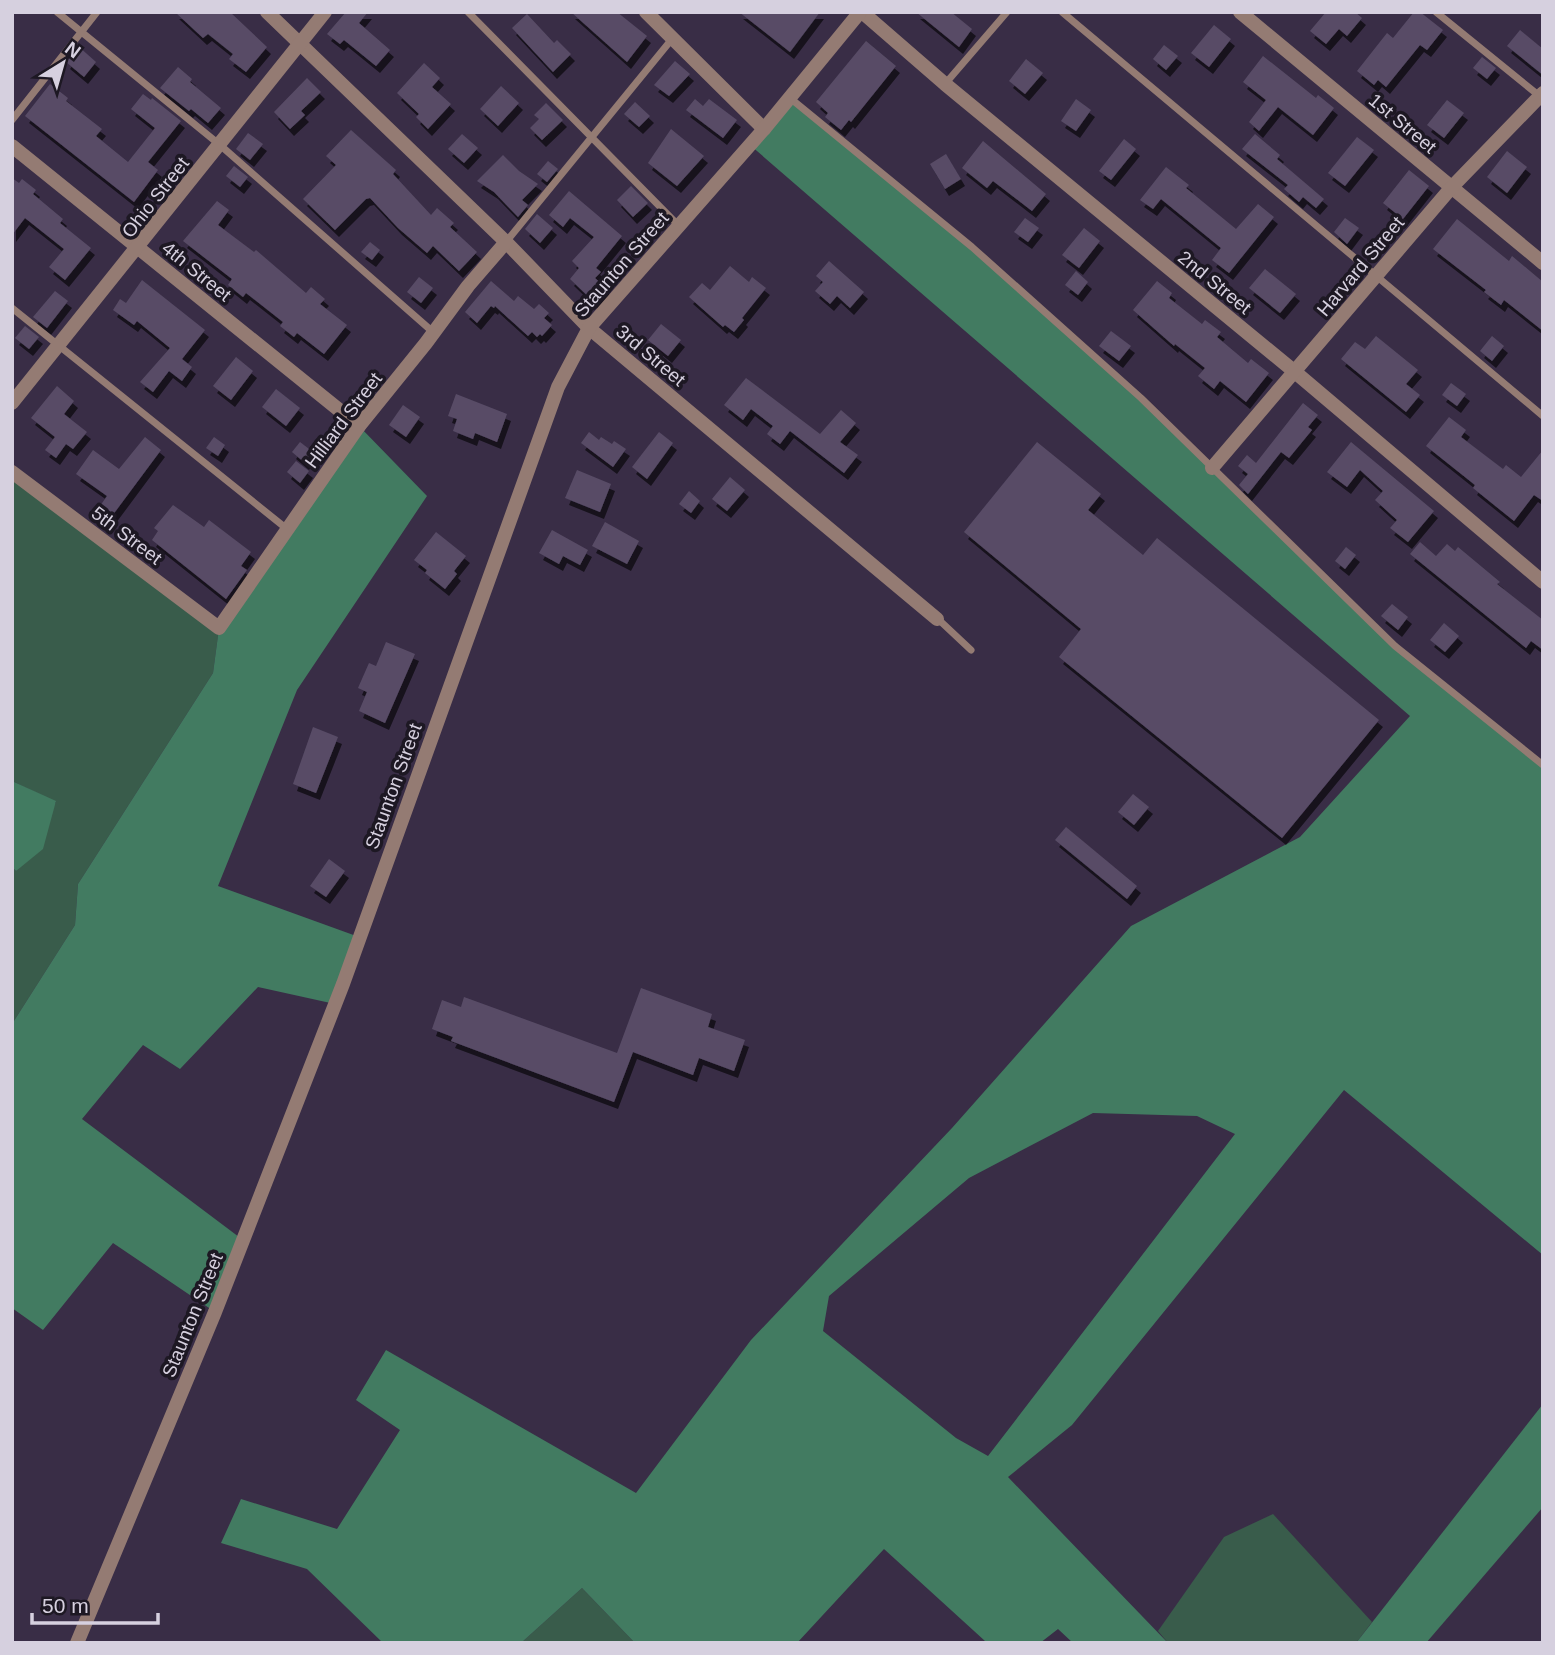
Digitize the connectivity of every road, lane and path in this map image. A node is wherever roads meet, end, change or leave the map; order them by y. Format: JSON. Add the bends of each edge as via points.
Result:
{"nodes":[{"id":1,"x":57,"y":12,"type":"edge"},
{"id":2,"x":97,"y":12,"type":"edge"},
{"id":3,"x":267,"y":12,"type":"edge"},
{"id":4,"x":326,"y":12,"type":"edge"},
{"id":5,"x":468,"y":12,"type":"edge"},
{"id":6,"x":646,"y":12,"type":"edge"},
{"id":7,"x":861,"y":12,"type":"edge"},
{"id":8,"x":1007,"y":12,"type":"edge"},
{"id":9,"x":1062,"y":12,"type":"edge"},
{"id":10,"x":1240,"y":12,"type":"edge"},
{"id":11,"x":1436,"y":12,"type":"edge"},
{"id":12,"x":81,"y":33,"type":"junction"},
{"id":13,"x":672,"y":39,"type":"junction"},
{"id":14,"x":300,"y":44,"type":"junction"},
{"id":15,"x":945,"y":84,"type":"junction"},
{"id":16,"x":1542,"y":96,"type":"edge"},
{"id":17,"x":789,"y":98,"type":"junction"},
{"id":18,"x":12,"y":120,"type":"edge"},
{"id":19,"x":764,"y":129,"type":"junction"},
{"id":20,"x":590,"y":137,"type":"junction"},
{"id":21,"x":220,"y":145,"type":"junction"},
{"id":22,"x":12,"y":146,"type":"edge"},
{"id":23,"x":1451,"y":188,"type":"junction"},
{"id":24,"x":679,"y":226,"type":"junction"},
{"id":25,"x":506,"y":242,"type":"junction"},
{"id":26,"x":138,"y":248,"type":"junction"},
{"id":27,"x":1543,"y":263,"type":"edge"},
{"id":28,"x":1377,"y":276,"type":"junction"},
{"id":29,"x":12,"y":308,"type":"edge"},
{"id":30,"x":589,"y":328,"type":"junction"},
{"id":31,"x":434,"y":332,"type":"junction"},
{"id":32,"x":59,"y":346,"type":"junction"},
{"id":33,"x":1295,"y":372,"type":"junction"},
{"id":34,"x":12,"y":404,"type":"edge"},
{"id":35,"x":1543,"y":416,"type":"edge"},
{"id":36,"x":359,"y":426,"type":"junction"},
{"id":37,"x":1212,"y":468,"type":"junction"},
{"id":38,"x":12,"y":472,"type":"edge"},
{"id":39,"x":288,"y":529,"type":"junction"},
{"id":40,"x":1543,"y":582,"type":"edge"},
{"id":41,"x":937,"y":619,"type":"joint"},
{"id":42,"x":219,"y":628,"type":"joint"},
{"id":43,"x":971,"y":650,"type":"dead end"},
{"id":44,"x":1543,"y":765,"type":"edge"},
{"id":45,"x":77,"y":1643,"type":"edge"}],
"edges":[{"from":1,"to":12,"type":"lane"},
{"from":2,"to":12,"type":"lane"},
{"from":3,"to":14,"type":"street","name":"3rd Street"},
{"from":4,"to":14,"type":"street","name":"Ohio Street"},
{"from":5,"to":20,"type":"lane"},
{"from":6,"to":13,"type":"street"},
{"from":7,"to":15,"type":"street","name":"2nd Street"},
{"from":7,"to":17,"type":"street","name":"Staunton Street"},
{"from":8,"to":15,"type":"lane"},
{"from":9,"to":28,"type":"lane"},
{"from":10,"to":23,"type":"street","name":"1st Street"},
{"from":11,"to":16,"type":"lane"},
{"from":12,"to":18,"type":"lane"},
{"from":12,"to":21,"type":"lane"},
{"from":13,"to":19,"type":"street"},
{"from":13,"to":20,"type":"lane"},
{"from":14,"to":21,"type":"street","name":"Ohio Street"},
{"from":14,"to":25,"type":"street","name":"3rd Street"},
{"from":15,"to":33,"type":"street","name":"2nd Street"},
{"from":16,"to":23,"type":"street","name":"Harvard Street"},
{"from":17,"to":19,"type":"street","name":"Staunton Street"},
{"from":17,"to":37,"type":"lane","via":[[972,247]]},
{"from":19,"to":24,"type":"street","name":"Staunton Street"},
{"from":20,"to":24,"type":"lane"},
{"from":20,"to":25,"type":"lane"},
{"from":21,"to":26,"type":"street","name":"Ohio Street"},
{"from":21,"to":31,"type":"lane"},
{"from":22,"to":26,"type":"street","name":"4th Street"},
{"from":23,"to":27,"type":"street","name":"1st Street"},
{"from":23,"to":28,"type":"street","name":"Harvard Street"},
{"from":24,"to":30,"type":"street","name":"Staunton Street"},
{"from":25,"to":30,"type":"street","name":"3rd Street"},
{"from":25,"to":31,"type":"street","name":"Hilliard Street"},
{"from":26,"to":32,"type":"street","name":"Ohio Street"},
{"from":26,"to":36,"type":"street","name":"4th Street"},
{"from":28,"to":33,"type":"street","name":"Harvard Street"},
{"from":28,"to":35,"type":"lane"},
{"from":29,"to":32,"type":"lane"},
{"from":30,"to":41,"type":"street","name":"3rd Street"},
{"from":30,"to":45,"type":"street","name":"Staunton Street","via":[[558,387],[343,984],[225,1288]]},
{"from":31,"to":36,"type":"street","name":"Hilliard Street"},
{"from":32,"to":34,"type":"street","name":"Ohio Street"},
{"from":32,"to":39,"type":"lane"},
{"from":33,"to":37,"type":"street","name":"Harvard Street"},
{"from":33,"to":40,"type":"street","name":"2nd Street"},
{"from":36,"to":39,"type":"street","name":"Hilliard Street"},
{"from":37,"to":44,"type":"lane","via":[[1395,646]]},
{"from":38,"to":42,"type":"street","name":"5th Street"},
{"from":39,"to":42,"type":"street","name":"Hilliard Street"},
{"from":41,"to":43,"type":"lane"}]}
